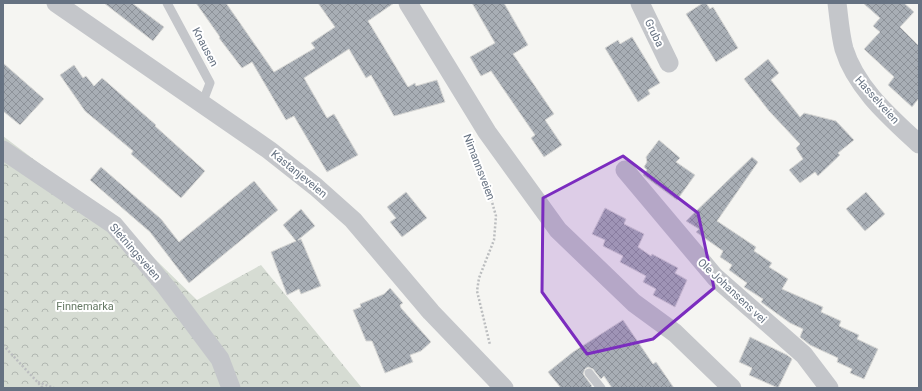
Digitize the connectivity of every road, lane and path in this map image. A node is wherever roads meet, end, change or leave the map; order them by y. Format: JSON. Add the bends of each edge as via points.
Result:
{"nodes":[{"id":1,"x":56,"y":3,"type":"edge"},
{"id":2,"x":167,"y":3,"type":"edge"},
{"id":3,"x":408,"y":3,"type":"edge"},
{"id":4,"x":640,"y":3,"type":"edge"},
{"id":5,"x":837,"y":3,"type":"edge"},
{"id":6,"x":669,"y":63,"type":"dead end"},
{"id":7,"x":202,"y":104,"type":"junction"},
{"id":8,"x":465,"y":132,"type":"dead end"},
{"id":9,"x":919,"y":144,"type":"edge"},
{"id":10,"x":3,"y":150,"type":"edge"},
{"id":11,"x":625,"y":170,"type":"dead end"},
{"id":12,"x":3,"y":345,"type":"edge"},
{"id":13,"x":489,"y":373,"type":"junction"},
{"id":14,"x":588,"y":373,"type":"dead end"},
{"id":15,"x":38,"y":382,"type":"junction"},
{"id":16,"x":43,"y":388,"type":"edge"},
{"id":17,"x":54,"y":388,"type":"edge"},
{"id":18,"x":231,"y":388,"type":"edge"},
{"id":19,"x":504,"y":388,"type":"edge"},
{"id":20,"x":601,"y":388,"type":"edge"},
{"id":21,"x":731,"y":388,"type":"edge"},
{"id":22,"x":829,"y":388,"type":"edge"}],
"edges":[{"from":1,"to":7,"type":"street","name":"Kastanjeveien"},
{"from":2,"to":7,"type":"lane","name":"Knausen","via":[[210,84]]},
{"from":3,"to":21,"type":"street","name":"Nimannsveien","via":[[487,132],[564,235],[634,303],[675,333]]},
{"from":4,"to":6,"type":"street","name":"Gruba"},
{"from":5,"to":9,"type":"street","name":"Hasselveien","via":[[844,48],[854,73],[871,96]]},
{"from":7,"to":13,"type":"street","name":"Kastanjeveien","via":[[268,150],[353,220],[431,312]]},
{"from":8,"to":13,"type":"path","name":"Nimannsveien","via":[[488,188],[496,216],[494,240],[479,278],[477,291],[493,359]]},
{"from":10,"to":18,"type":"street","name":"Sletningsveien","via":[[114,225],[166,287],[220,360]]},
{"from":11,"to":22,"type":"street","name":"Ole Johansens vei","via":[[715,277],[804,355]]},
{"from":12,"to":15,"type":"path"},
{"from":13,"to":19,"type":"street","name":"Kastanjeveien"},
{"from":14,"to":20,"type":"lane"},
{"from":15,"to":16,"type":"path"},
{"from":15,"to":17,"type":"path"}]}
